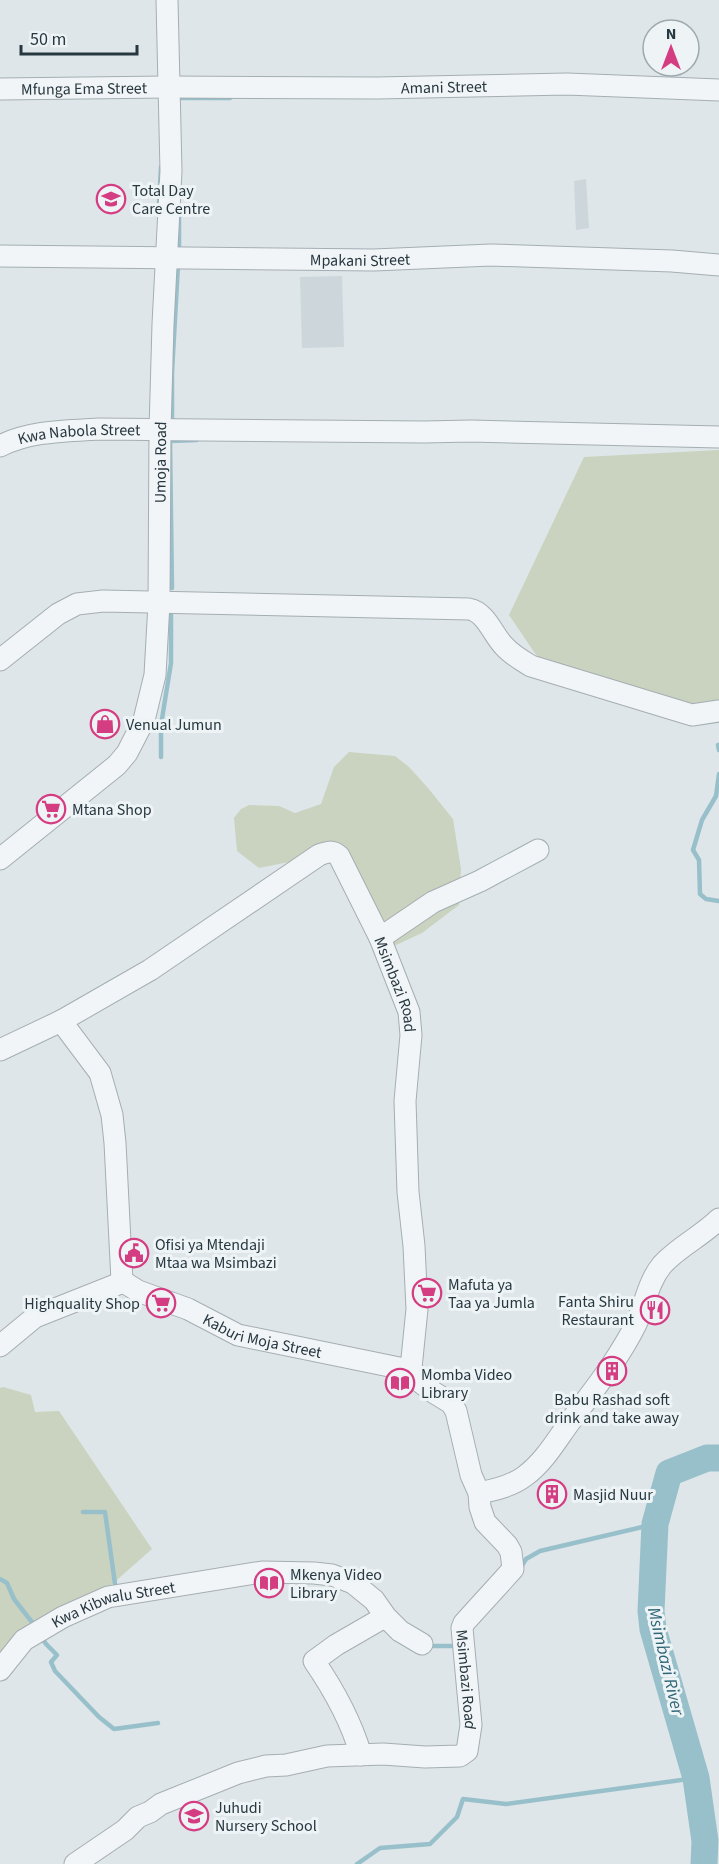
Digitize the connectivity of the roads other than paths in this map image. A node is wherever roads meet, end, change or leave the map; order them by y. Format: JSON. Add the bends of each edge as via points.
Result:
{"nodes":[{"id":1,"x":167,"y":0,"type":"edge"},
{"id":2,"x":167,"y":87,"type":"junction"},
{"id":3,"x":0,"y":89,"type":"edge"},
{"id":4,"x":719,"y":90,"type":"edge"},
{"id":5,"x":0,"y":256,"type":"edge"},
{"id":6,"x":167,"y":258,"type":"junction"},
{"id":7,"x":719,"y":265,"type":"edge"},
{"id":8,"x":160,"y":430,"type":"junction"},
{"id":9,"x":719,"y":437,"type":"edge"},
{"id":10,"x":0,"y":447,"type":"edge"},
{"id":11,"x":159,"y":603,"type":"junction"},
{"id":12,"x":0,"y":660,"type":"edge"},
{"id":13,"x":719,"y":711,"type":"edge"},
{"id":14,"x":538,"y":850,"type":"dead end"},
{"id":15,"x":0,"y":858,"type":"edge"},
{"id":16,"x":380,"y":938,"type":"junction"},
{"id":17,"x":61,"y":1021,"type":"junction"},
{"id":18,"x":0,"y":1050,"type":"edge"},
{"id":19,"x":719,"y":1219,"type":"edge"},
{"id":20,"x":122,"y":1281,"type":"junction"},
{"id":21,"x":0,"y":1346,"type":"edge"},
{"id":22,"x":411,"y":1368,"type":"junction"},
{"id":23,"x":478,"y":1493,"type":"junction"},
{"id":24,"x":381,"y":1619,"type":"dead end"},
{"id":25,"x":422,"y":1644,"type":"dead end"},
{"id":26,"x":0,"y":1670,"type":"edge"},
{"id":27,"x":361,"y":1755,"type":"junction"},
{"id":28,"x":75,"y":1864,"type":"edge"}],
"edges":[{"from":1,"to":2,"type":"street","name":"Umoja Road"},
{"from":2,"to":3,"type":"street","name":"Mfunga Ema Street"},
{"from":2,"to":4,"type":"street","name":"Amani Street","via":[[567,84]]},
{"from":2,"to":6,"type":"street","name":"Umoja Road","via":[[171,171]]},
{"from":5,"to":6,"type":"street","name":"Mpakani Street"},
{"from":6,"to":7,"type":"street","name":"Mpakani Street","via":[[374,260],[491,255]]},
{"from":6,"to":8,"type":"street","name":"Umoja Road"},
{"from":8,"to":9,"type":"street","name":"Kwa Nabola Street"},
{"from":8,"to":10,"type":"street","name":"Kwa Nabola Street","via":[[54,431],[15,439]]},
{"from":8,"to":11,"type":"street","name":"Umoja Road"},
{"from":11,"to":12,"type":"street","via":[[77,604],[58,614]]},
{"from":11,"to":13,"type":"street","via":[[475,610],[502,644],[531,666],[692,715]]},
{"from":11,"to":15,"type":"street","name":"Umoja Road","via":[[155,675],[144,720],[127,753]]},
{"from":14,"to":16,"type":"street","via":[[433,902]]},
{"from":16,"to":17,"type":"street","name":"Msimbazi Road","via":[[339,855],[328,851],[150,970]]},
{"from":16,"to":22,"type":"street","name":"Msimbazi Road","via":[[409,1012],[411,1035],[405,1101],[417,1309]]},
{"from":17,"to":18,"type":"street","name":"Msimbazi Road"},
{"from":17,"to":20,"type":"street","via":[[100,1073],[112,1115]]},
{"from":19,"to":23,"type":"street","via":[[661,1266],[637,1322],[612,1365],[544,1458],[525,1476],[498,1489]]},
{"from":20,"to":21,"type":"street","via":[[35,1317]]},
{"from":20,"to":22,"type":"street","name":"Kaburi Moja Street","via":[[238,1335]]},
{"from":22,"to":23,"type":"street","name":"Msimbazi Road","via":[[420,1382],[452,1403]]},
{"from":23,"to":27,"type":"street","name":"Msimbazi Road","via":[[485,1521],[512,1552],[513,1569],[462,1628],[471,1725],[466,1751],[460,1756],[425,1758]]},
{"from":24,"to":27,"type":"street","via":[[314,1661],[335,1693]]},
{"from":25,"to":26,"type":"street","name":"Kwa Kibwalu Street","via":[[400,1631],[374,1600],[353,1583],[332,1575],[262,1572],[108,1598],[63,1617],[24,1640]]},
{"from":27,"to":28,"type":"street","via":[[266,1766],[217,1780],[138,1817]]}]}
